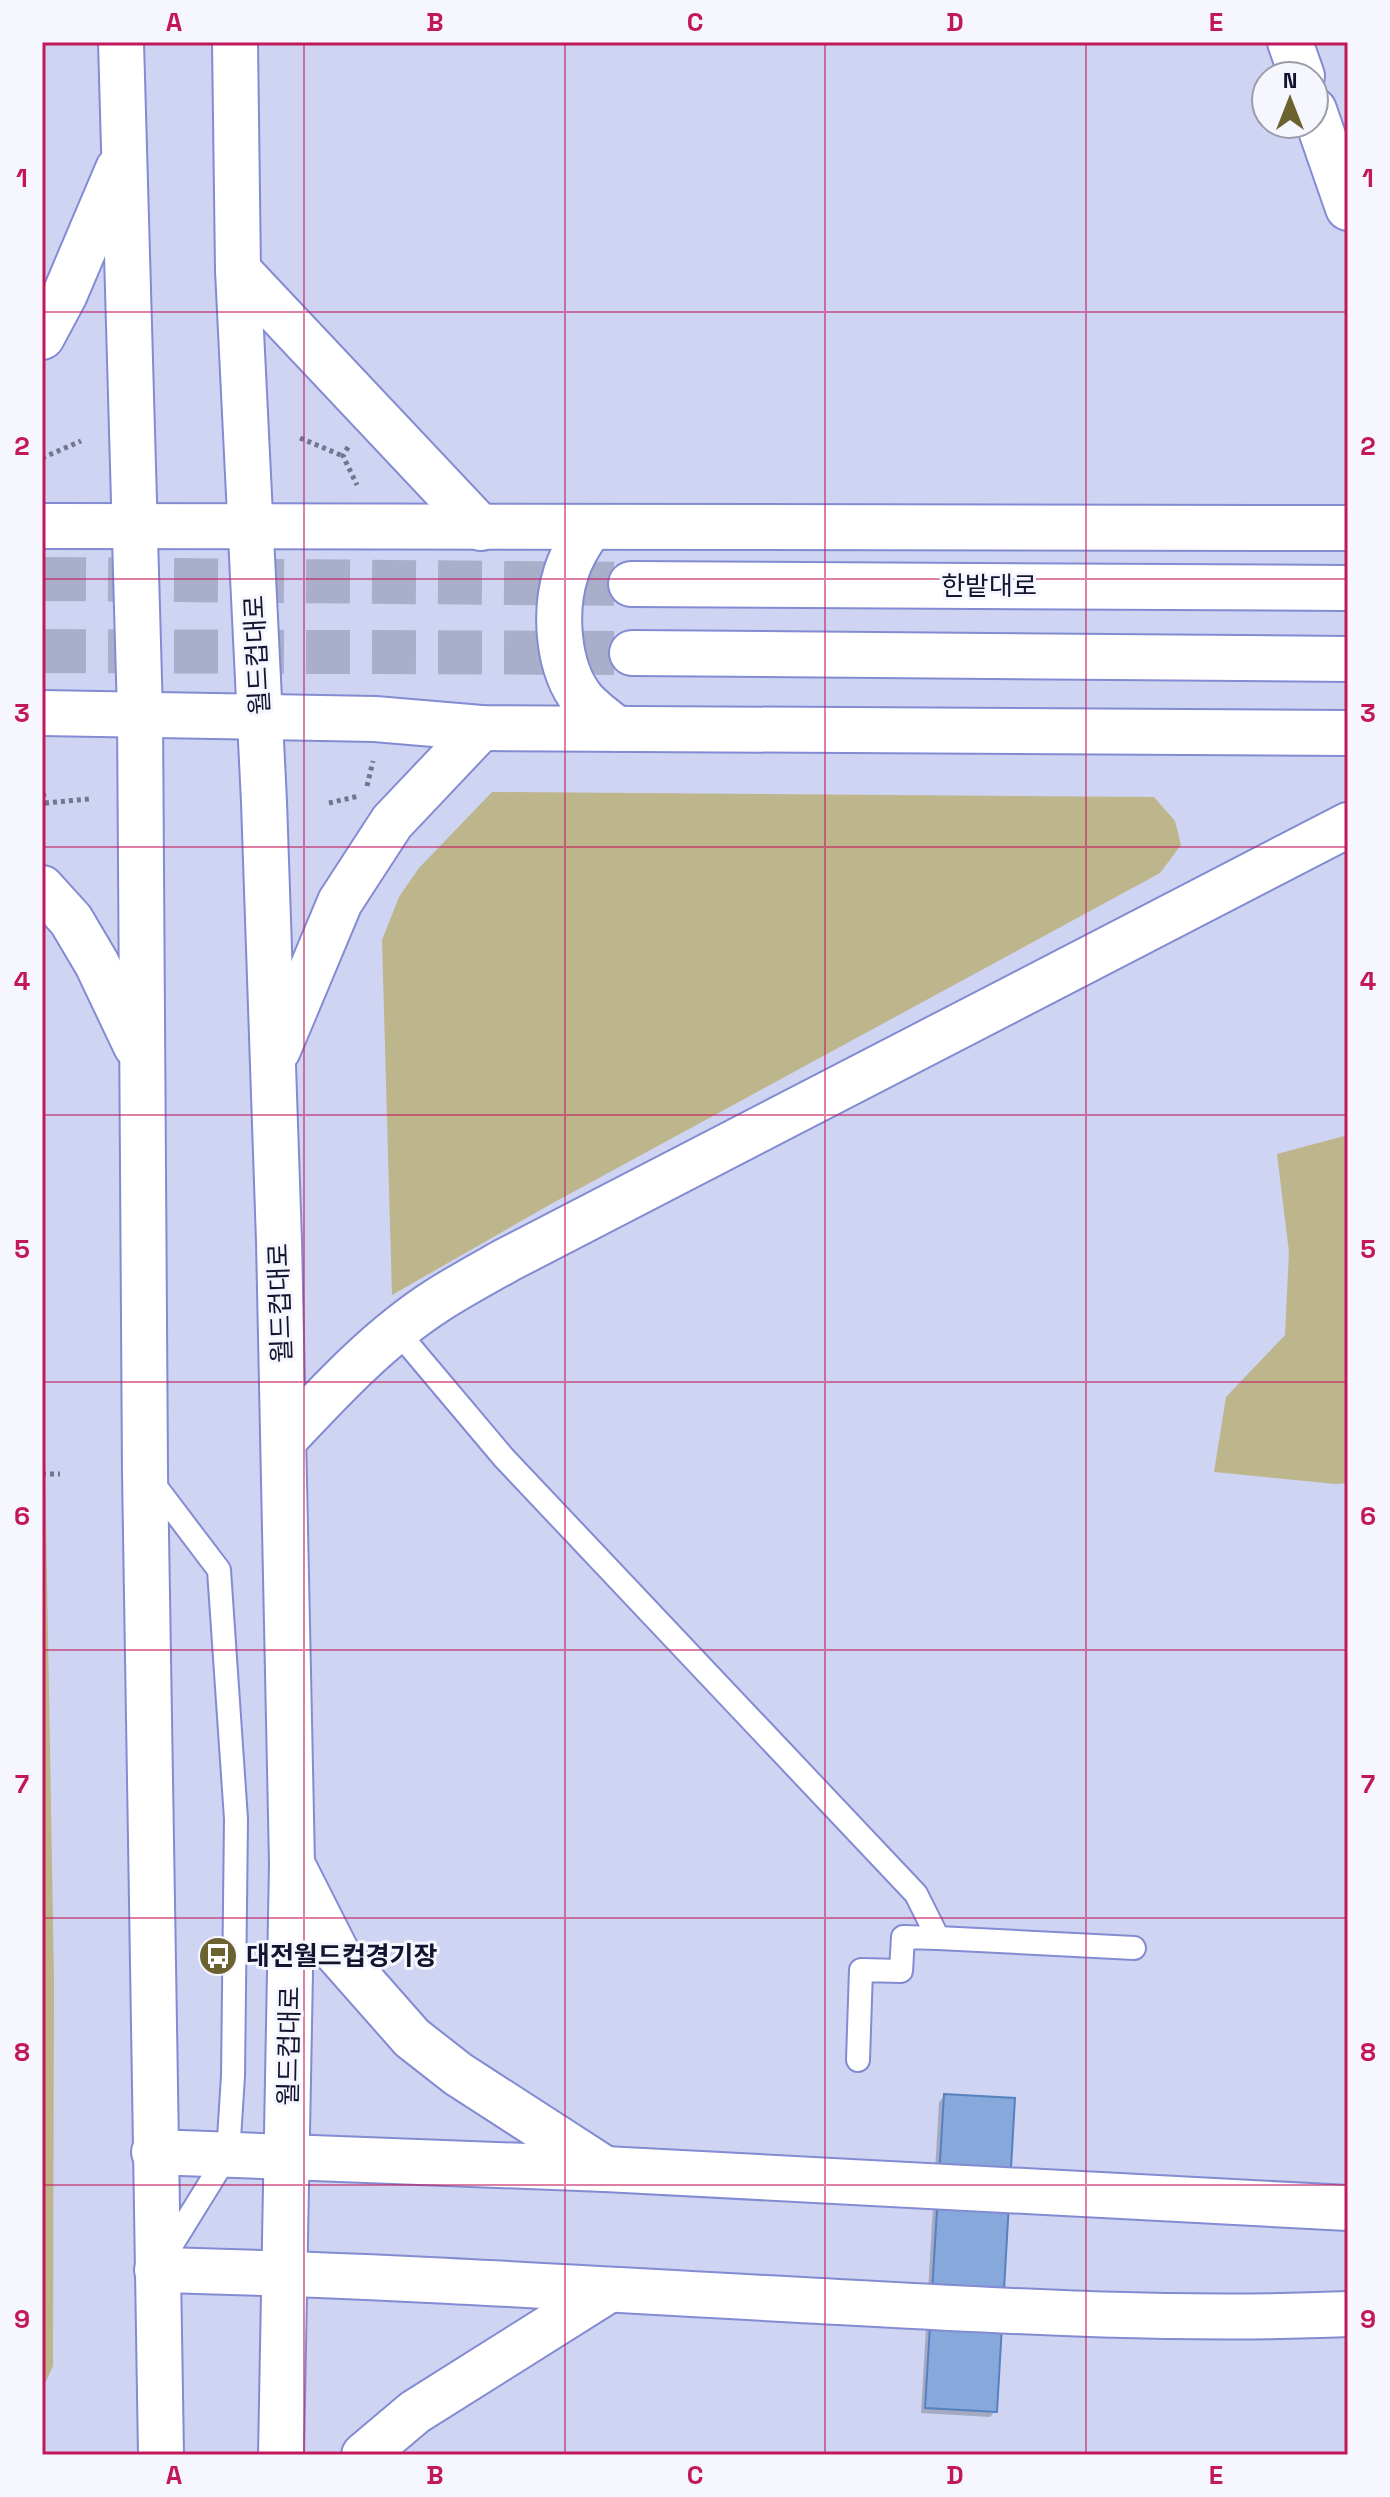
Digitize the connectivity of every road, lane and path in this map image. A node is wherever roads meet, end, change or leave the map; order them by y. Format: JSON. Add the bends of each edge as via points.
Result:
{"nodes":[{"id":1,"x":121,"y":42,"type":"edge"},
{"id":2,"x":235,"y":42,"type":"edge"},
{"id":3,"x":1324,"y":140,"type":"edge"},
{"id":4,"x":124,"y":155,"type":"junction"},
{"id":5,"x":1348,"y":208,"type":"edge"},
{"id":6,"x":238,"y":270,"type":"junction"},
{"id":7,"x":42,"y":337,"type":"edge"},
{"id":8,"x":300,"y":438,"type":"dead end"},
{"id":9,"x":81,"y":441,"type":"dead end"},
{"id":10,"x":350,"y":442,"type":"dead end"},
{"id":11,"x":343,"y":456,"type":"junction"},
{"id":12,"x":42,"y":458,"type":"edge"},
{"id":13,"x":361,"y":493,"type":"dead end"},
{"id":14,"x":42,"y":526,"type":"edge"},
{"id":15,"x":136,"y":528,"type":"junction"},
{"id":16,"x":250,"y":528,"type":"junction"},
{"id":17,"x":481,"y":528,"type":"junction"},
{"id":18,"x":590,"y":528,"type":"junction"},
{"id":19,"x":1348,"y":528,"type":"edge"},
{"id":20,"x":631,"y":584,"type":"tunnel mouth"},
{"id":21,"x":1348,"y":588,"type":"edge"},
{"id":22,"x":632,"y":653,"type":"tunnel mouth"},
{"id":23,"x":1348,"y":659,"type":"edge"},
{"id":24,"x":42,"y":713,"type":"edge"},
{"id":25,"x":140,"y":714,"type":"junction"},
{"id":26,"x":260,"y":717,"type":"junction"},
{"id":27,"x":481,"y":728,"type":"junction"},
{"id":28,"x":617,"y":729,"type":"junction"},
{"id":29,"x":1348,"y":733,"type":"edge"},
{"id":30,"x":374,"y":759,"type":"dead end"},
{"id":31,"x":42,"y":785,"type":"edge"},
{"id":32,"x":365,"y":795,"type":"dead end"},
{"id":33,"x":89,"y":799,"type":"dead end"},
{"id":34,"x":44,"y":805,"type":"edge"},
{"id":35,"x":1348,"y":825,"type":"edge"},
{"id":36,"x":42,"y":888,"type":"edge"},
{"id":37,"x":142,"y":1058,"type":"junction"},
{"id":38,"x":273,"y":1063,"type":"junction"},
{"id":39,"x":397,"y":1331,"type":"junction"},
{"id":40,"x":284,"y":1440,"type":"junction"},
{"id":41,"x":145,"y":1472,"type":"junction"},
{"id":42,"x":42,"y":1474,"type":"edge"},
{"id":43,"x":60,"y":1474,"type":"dead end"},
{"id":44,"x":292,"y":1864,"type":"junction"},
{"id":45,"x":938,"y":1938,"type":"junction"},
{"id":46,"x":1134,"y":1948,"type":"dead end"},
{"id":47,"x":858,"y":2060,"type":"dead end"},
{"id":48,"x":154,"y":2152,"type":"junction"},
{"id":49,"x":228,"y":2154,"type":"junction"},
{"id":50,"x":286,"y":2156,"type":"junction"},
{"id":51,"x":605,"y":2169,"type":"junction"},
{"id":52,"x":1348,"y":2208,"type":"edge"},
{"id":53,"x":157,"y":2270,"type":"junction"},
{"id":54,"x":284,"y":2272,"type":"junction"},
{"id":55,"x":609,"y":2290,"type":"junction"},
{"id":56,"x":1348,"y":2314,"type":"edge"},
{"id":57,"x":160,"y":2442,"type":"edge"},
{"id":58,"x":125,"y":2455,"type":"edge"},
{"id":59,"x":281,"y":2455,"type":"edge"},
{"id":60,"x":364,"y":2455,"type":"edge"}],
"edges":[{"from":1,"to":4,"type":"main road"},
{"from":2,"to":6,"type":"main road","name":"월드컵대로"},
{"from":3,"to":5,"type":"main road"},
{"from":4,"to":7,"type":"main road"},
{"from":4,"to":15,"type":"main road"},
{"from":6,"to":16,"type":"main road","name":"월드컵대로"},
{"from":6,"to":17,"type":"main road"},
{"from":8,"to":11,"type":"path"},
{"from":9,"to":12,"type":"path"},
{"from":10,"to":11,"type":"path"},
{"from":11,"to":13,"type":"path"},
{"from":14,"to":15,"type":"main road"},
{"from":15,"to":16,"type":"main road"},
{"from":15,"to":25,"type":"main road"},
{"from":16,"to":17,"type":"main road"},
{"from":16,"to":26,"type":"main road","name":"월드컵대로"},
{"from":17,"to":18,"type":"main road"},
{"from":18,"to":19,"type":"main road"},
{"from":18,"to":28,"type":"main road","via":[[566,573],[562,650],[582,698]]},
{"from":20,"to":21,"type":"main road","name":"한밭대로"},
{"from":22,"to":23,"type":"main road"},
{"from":24,"to":25,"type":"main road"},
{"from":25,"to":26,"type":"main road"},
{"from":25,"to":37,"type":"main road"},
{"from":26,"to":27,"type":"main road"},
{"from":26,"to":38,"type":"main road","name":"월드컵대로"},
{"from":27,"to":28,"type":"main road"},
{"from":27,"to":38,"type":"main road","via":[[392,822],[340,902]]},
{"from":28,"to":29,"type":"main road"},
{"from":30,"to":32,"type":"path"},
{"from":31,"to":34,"type":"path"},
{"from":33,"to":34,"type":"path"},
{"from":35,"to":39,"type":"main road","via":[[507,1260],[436,1301]]},
{"from":36,"to":37,"type":"main road","via":[[71,920],[97,964]]},
{"from":37,"to":41,"type":"main road"},
{"from":38,"to":40,"type":"main road","name":"월드컵대로"},
{"from":39,"to":40,"type":"main road"},
{"from":39,"to":45,"type":"lane","via":[[504,1458],[916,1894]]},
{"from":40,"to":44,"type":"main road","name":"월드컵대로"},
{"from":41,"to":48,"type":"main road"},
{"from":41,"to":49,"type":"lane","via":[[219,1570],[236,1819]]},
{"from":42,"to":43,"type":"path"},
{"from":44,"to":50,"type":"main road","name":"월드컵대로"},
{"from":44,"to":51,"type":"main road","via":[[337,1953],[412,2038]]},
{"from":45,"to":46,"type":"lane"},
{"from":45,"to":47,"type":"lane","via":[[903,1937],[901,1971],[861,1970]]},
{"from":48,"to":49,"type":"main road"},
{"from":48,"to":53,"type":"main road"},
{"from":49,"to":50,"type":"main road"},
{"from":49,"to":53,"type":"lane"},
{"from":50,"to":51,"type":"main road"},
{"from":50,"to":54,"type":"main road","name":"월드컵대로"},
{"from":51,"to":52,"type":"main road"},
{"from":53,"to":54,"type":"main road"},
{"from":53,"to":57,"type":"main road"},
{"from":54,"to":55,"type":"main road"},
{"from":54,"to":59,"type":"main road","name":"월드컵대로"},
{"from":55,"to":56,"type":"main road","via":[[998,2311]]},
{"from":55,"to":60,"type":"main road","via":[[415,2412]]},
{"from":57,"to":58,"type":"main road"}]}
